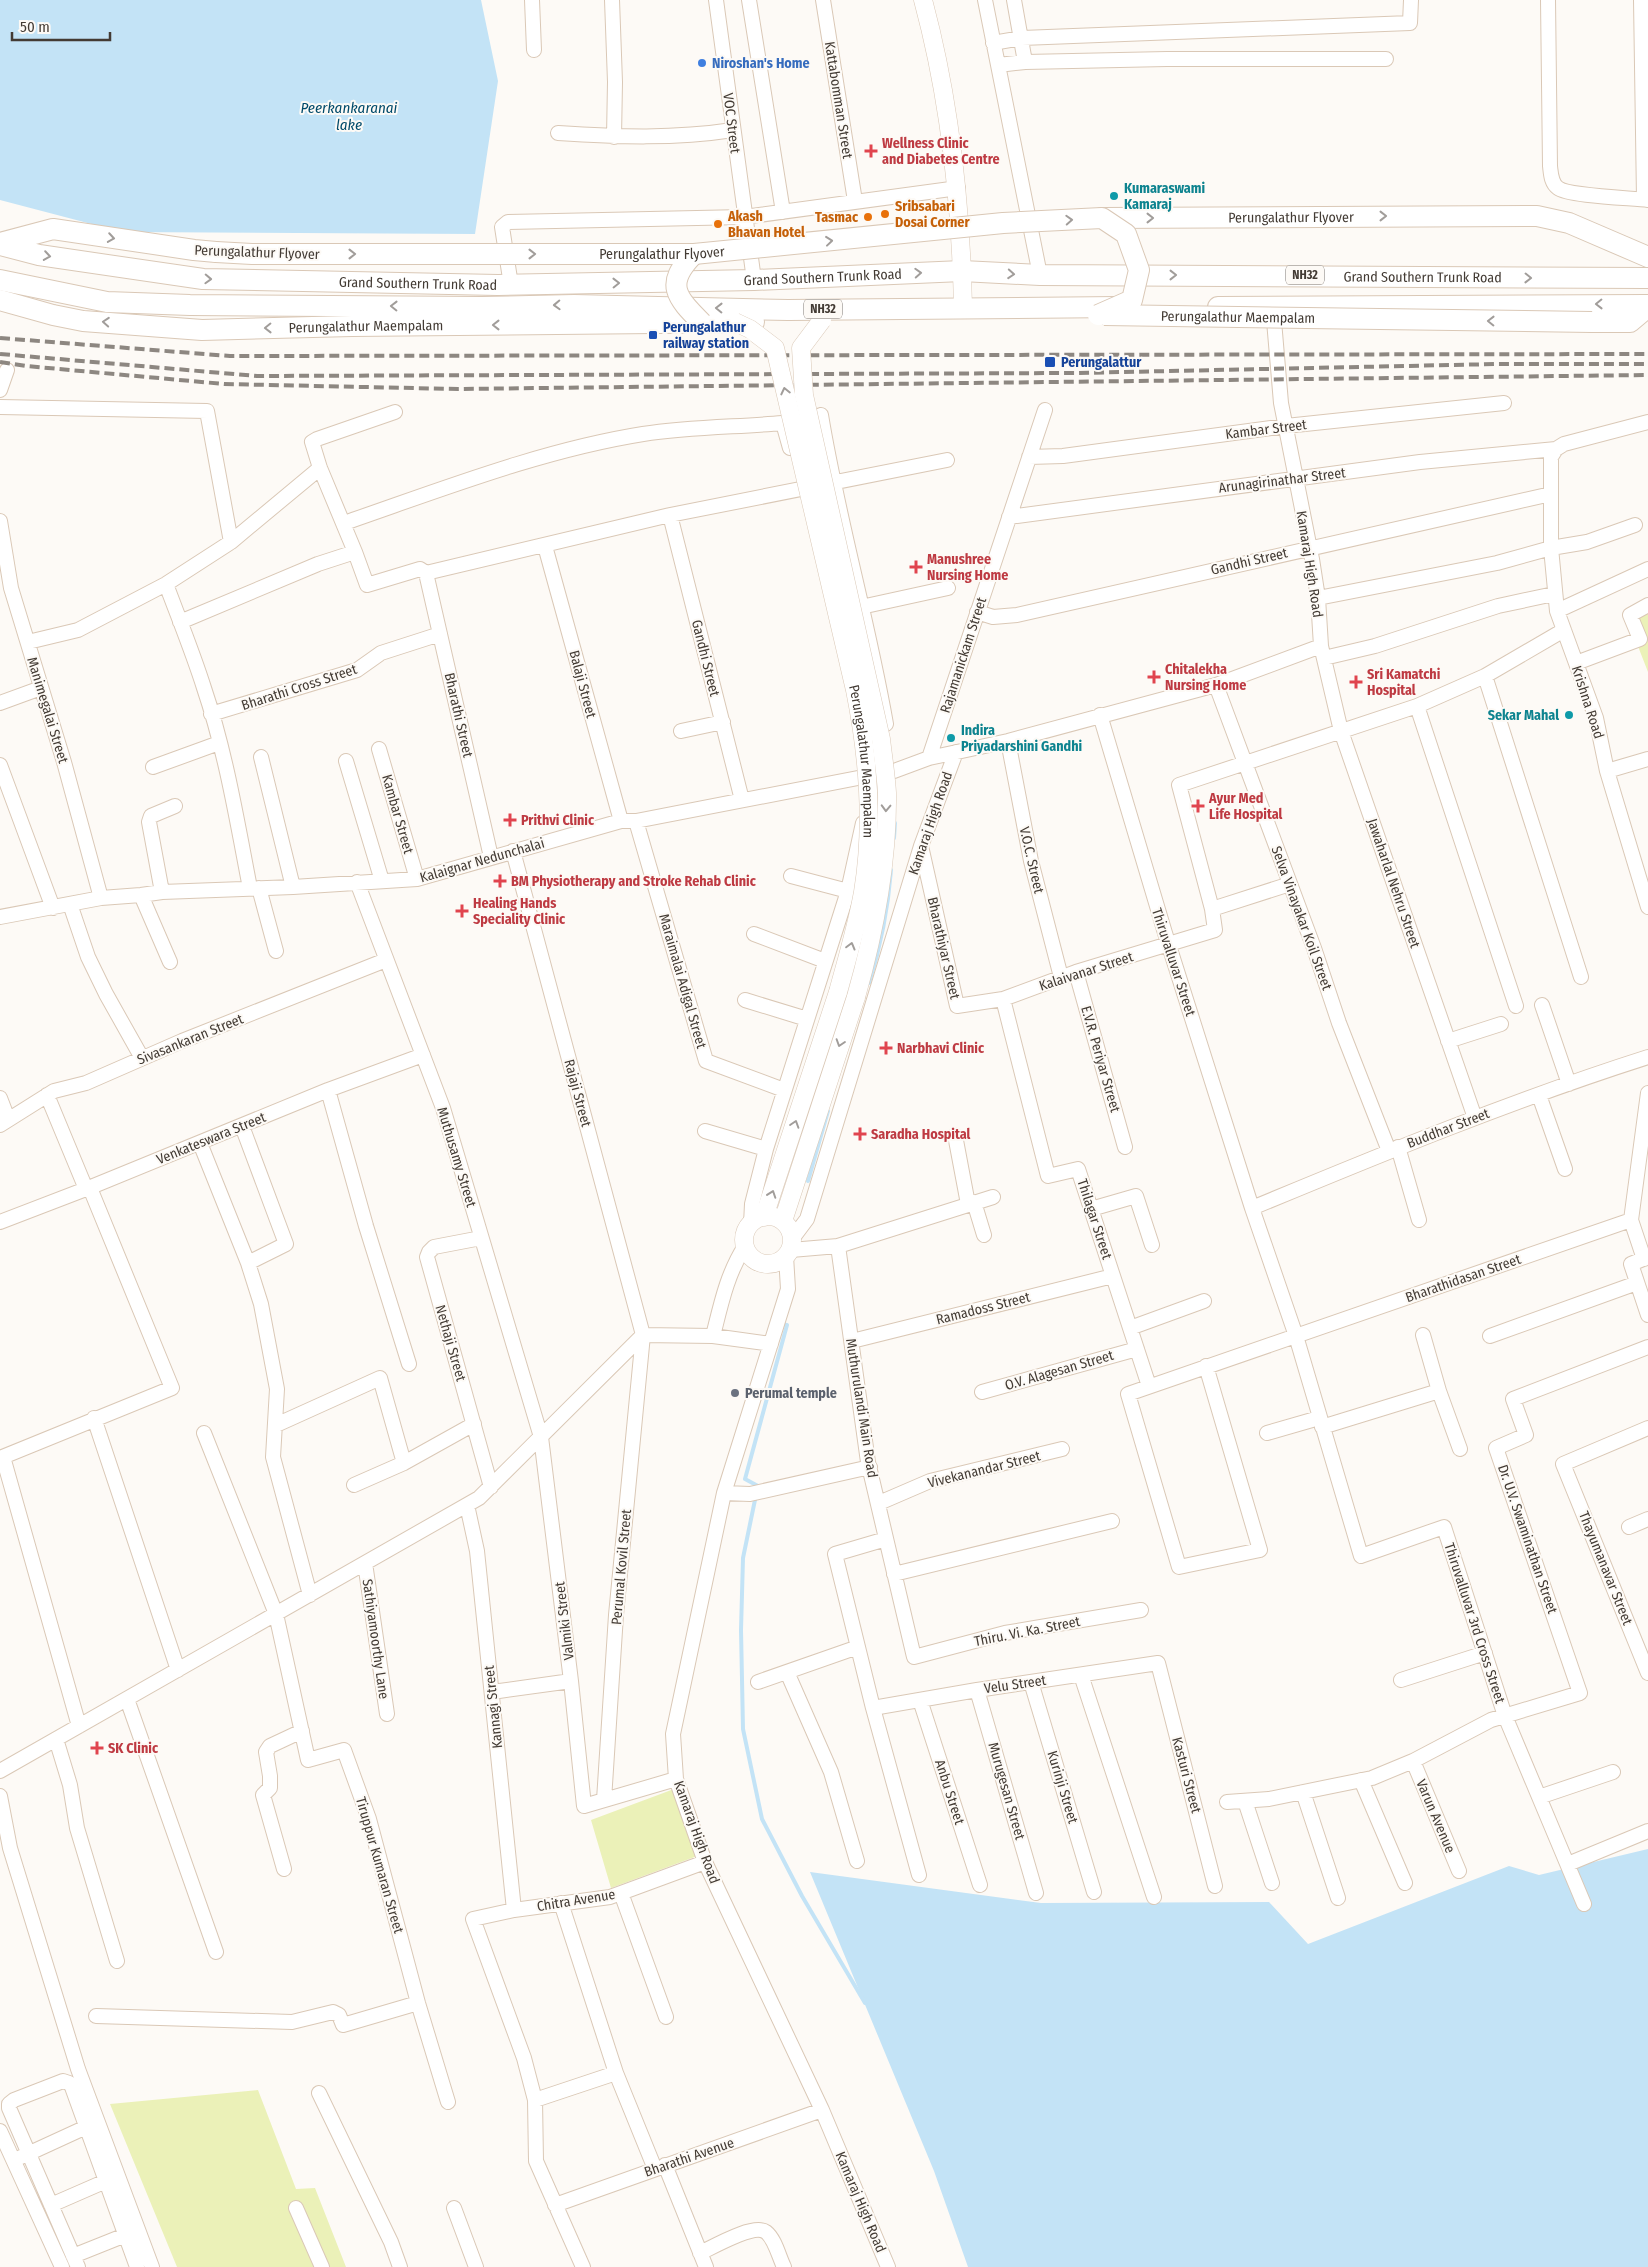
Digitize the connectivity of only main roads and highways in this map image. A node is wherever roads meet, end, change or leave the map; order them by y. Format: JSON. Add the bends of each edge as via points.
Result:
{"nodes":[{"id":1,"x":923,"y":0,"type":"edge"},
{"id":2,"x":1102,"y":218,"type":"junction"},
{"id":3,"x":0,"y":244,"type":"edge"},
{"id":4,"x":694,"y":254,"type":"junction"},
{"id":5,"x":1648,"y":257,"type":"edge"},
{"id":6,"x":962,"y":270,"type":"junction"},
{"id":7,"x":1648,"y":278,"type":"edge"},
{"id":8,"x":0,"y":280,"type":"edge"},
{"id":9,"x":0,"y":300,"type":"edge"},
{"id":10,"x":1648,"y":306,"type":"edge"},
{"id":11,"x":963,"y":308,"type":"junction"},
{"id":12,"x":1098,"y":315,"type":"junction"},
{"id":13,"x":822,"y":320,"type":"junction"},
{"id":14,"x":735,"y":322,"type":"junction"},
{"id":15,"x":702,"y":323,"type":"junction"},
{"id":16,"x":758,"y":1220,"type":"junction"},
{"id":17,"x":783,"y":1221,"type":"junction"}],
"edges":[{"from":1,"to":6,"type":"main road","via":[[934,42],[958,188]]},
{"from":4,"to":2,"type":"highway","name":"Perungalathur Flyover","one_way":true,"bridge":true,"via":[[1003,223]]},
{"from":2,"to":5,"type":"highway","name":"Perungalathur Flyover","one_way":true,"via":[[1537,216],[1569,223]]},
{"from":2,"to":12,"type":"highway","bridge":true,"via":[[1126,234],[1140,270],[1132,300]]},
{"from":3,"to":4,"type":"highway","name":"Perungalathur Flyover","one_way":true,"bridge":true,"via":[[53,229],[194,250],[252,254]]},
{"from":3,"to":6,"type":"highway","name":"Grand Southern Trunk Road","number":"NH32","one_way":true,"via":[[40,255],[202,279],[511,285],[754,280]]},
{"from":4,"to":15,"type":"highway","bridge":true,"via":[[680,268],[676,288],[682,303]]},
{"from":6,"to":7,"type":"highway","name":"Grand Southern Trunk Road","number":"NH32","one_way":true,"via":[[1040,275]]},
{"from":6,"to":11,"type":"main road"},
{"from":11,"to":8,"type":"highway","name":"Grand Southern Trunk Road","number":"NH32","one_way":true,"via":[[788,310],[574,305],[190,305],[107,302]]},
{"from":15,"to":9,"type":"highway","name":"Perungalathur Maempalam","one_way":true,"via":[[202,330],[83,321]]},
{"from":10,"to":11,"type":"highway","name":"Grand Southern Trunk Road","number":"NH32","one_way":true},
{"from":10,"to":12,"type":"highway","name":"Perungalathur Maempalam","one_way":true,"bridge":true,"via":[[1630,322]]},
{"from":12,"to":13,"type":"highway","name":"Perungalathur Maempalam"},
{"from":13,"to":14,"type":"highway","name":"Perungalathur Maempalam","bridge":true},
{"from":13,"to":17,"type":"main road","name":"Perungalathur Maempalam","one_way":true,"bridge":true,"via":[[801,348],[804,395],[880,730],[886,792],[885,843],[880,896],[870,948]]},
{"from":14,"to":15,"type":"highway","name":"Perungalathur Maempalam"},
{"from":16,"to":14,"type":"main road","name":"Perungalathur Maempalam","one_way":true,"bridge":true,"via":[[838,992],[852,942],[863,891],[868,843],[868,791],[865,740],[855,690],[775,348]]},
{"from":16,"to":17,"type":"main road","via":[[774,1217]]},
{"from":16,"to":17,"type":"main road","via":[[745,1234],[745,1246],[751,1256],[764,1264],[773,1264],[790,1248],[788,1227]]}]}
